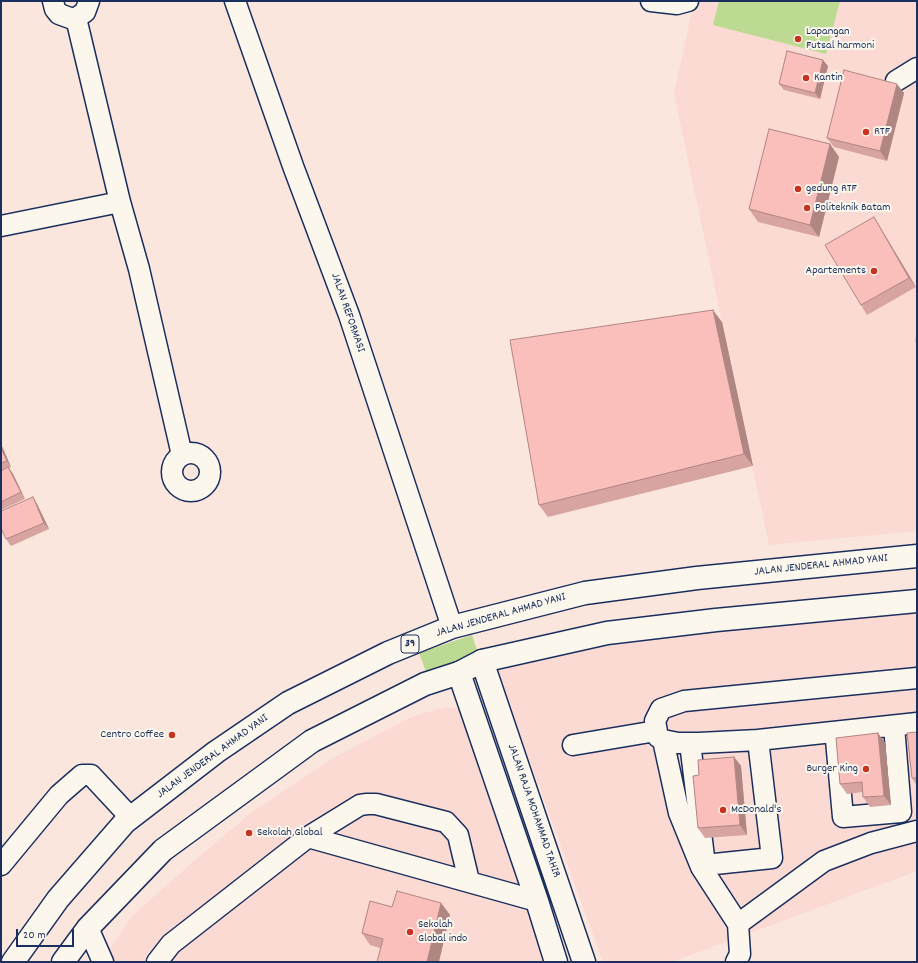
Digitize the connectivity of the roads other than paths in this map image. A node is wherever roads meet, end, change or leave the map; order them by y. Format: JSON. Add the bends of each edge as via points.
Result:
{"nodes":[{"id":1,"x":53,"y":1,"type":"edge"},
{"id":2,"x":89,"y":1,"type":"edge"},
{"id":3,"x":235,"y":1,"type":"edge"},
{"id":4,"x":651,"y":1,"type":"edge"},
{"id":5,"x":688,"y":1,"type":"edge"},
{"id":6,"x":76,"y":18,"type":"junction"},
{"id":7,"x":917,"y":68,"type":"edge"},
{"id":8,"x":896,"y":80,"type":"dead end"},
{"id":9,"x":120,"y":202,"type":"junction"},
{"id":10,"x":1,"y":226,"type":"edge"},
{"id":11,"x":182,"y":455,"type":"dead end"},
{"id":12,"x":917,"y":556,"type":"edge"},
{"id":13,"x":917,"y":601,"type":"edge"},
{"id":14,"x":452,"y":627,"type":"junction"},
{"id":15,"x":482,"y":661,"type":"junction"},
{"id":16,"x":459,"y":673,"type":"junction"},
{"id":17,"x":917,"y":678,"type":"edge"},
{"id":18,"x":917,"y":723,"type":"edge"},
{"id":19,"x":894,"y":726,"type":"junction"},
{"id":20,"x":836,"y":732,"type":"junction"},
{"id":21,"x":660,"y":735,"type":"junction"},
{"id":22,"x":758,"y":740,"type":"junction"},
{"id":23,"x":690,"y":743,"type":"junction"},
{"id":24,"x":573,"y":745,"type":"dead end"},
{"id":25,"x":131,"y":818,"type":"junction"},
{"id":26,"x":917,"y":832,"type":"edge"},
{"id":27,"x":308,"y":836,"type":"junction"},
{"id":28,"x":1,"y":865,"type":"edge"},
{"id":29,"x":469,"y":881,"type":"junction"},
{"id":30,"x":537,"y":901,"type":"junction"},
{"id":31,"x":738,"y":924,"type":"junction"},
{"id":32,"x":88,"y":928,"type":"junction"},
{"id":33,"x":13,"y":962,"type":"edge"},
{"id":34,"x":63,"y":962,"type":"edge"},
{"id":35,"x":103,"y":962,"type":"edge"},
{"id":36,"x":157,"y":962,"type":"edge"},
{"id":37,"x":556,"y":962,"type":"edge"},
{"id":38,"x":584,"y":962,"type":"edge"},
{"id":39,"x":736,"y":962,"type":"edge"}],
"edges":[{"from":1,"to":6,"type":"street","via":[[59,14]]},
{"from":2,"to":6,"type":"street","via":[[85,12]]},
{"from":3,"to":14,"type":"street","name":"JALAN REFORMASI","via":[[349,315]]},
{"from":4,"to":5,"type":"street","via":[[677,4]]},
{"from":6,"to":9,"type":"street"},
{"from":7,"to":8,"type":"street"},
{"from":9,"to":10,"type":"street"},
{"from":9,"to":11,"type":"street","via":[[139,269]]},
{"from":12,"to":14,"type":"main road","name":"JALAN JENDERAL AHMAD YANI","number":"39","via":[[697,578],[585,593]]},
{"from":13,"to":15,"type":"main road","via":[[608,633]]},
{"from":14,"to":25,"type":"main road","name":"JALAN JENDERAL AHMAD YANI","number":"39","via":[[388,653],[288,702],[216,752]]},
{"from":15,"to":16,"type":"main road"},
{"from":15,"to":38,"type":"main road","name":"JALAN RAJA MOHAMMAD TAHIR"},
{"from":16,"to":30,"type":"main road"},
{"from":16,"to":32,"type":"main road","via":[[425,684],[312,741],[163,850]]},
{"from":17,"to":21,"type":"street","via":[[684,701],[661,709],[655,721]]},
{"from":18,"to":19,"type":"street"},
{"from":19,"to":20,"type":"street"},
{"from":19,"to":20,"type":"street","via":[[901,812],[843,817]]},
{"from":20,"to":22,"type":"street"},
{"from":21,"to":23,"type":"street","via":[[678,743]]},
{"from":21,"to":24,"type":"street"},
{"from":21,"to":31,"type":"street","via":[[679,813],[701,867]]},
{"from":22,"to":23,"type":"street"},
{"from":22,"to":23,"type":"street","via":[[772,858],[705,865]]},
{"from":25,"to":28,"type":"street","via":[[91,775],[82,775],[59,795]]},
{"from":25,"to":33,"type":"main road","name":"JALAN JENDERAL AHMAD YANI","number":"39","via":[[58,899]]},
{"from":26,"to":31,"type":"street","via":[[871,843],[824,861]]},
{"from":27,"to":29,"type":"street"},
{"from":27,"to":29,"type":"street","via":[[360,805],[367,804],[446,822],[458,835]]},
{"from":27,"to":36,"type":"street","via":[[171,944]]},
{"from":29,"to":30,"type":"street"},
{"from":30,"to":37,"type":"main road"},
{"from":31,"to":39,"type":"street","via":[[740,954]]},
{"from":32,"to":34,"type":"main road"},
{"from":32,"to":35,"type":"street"}]}
